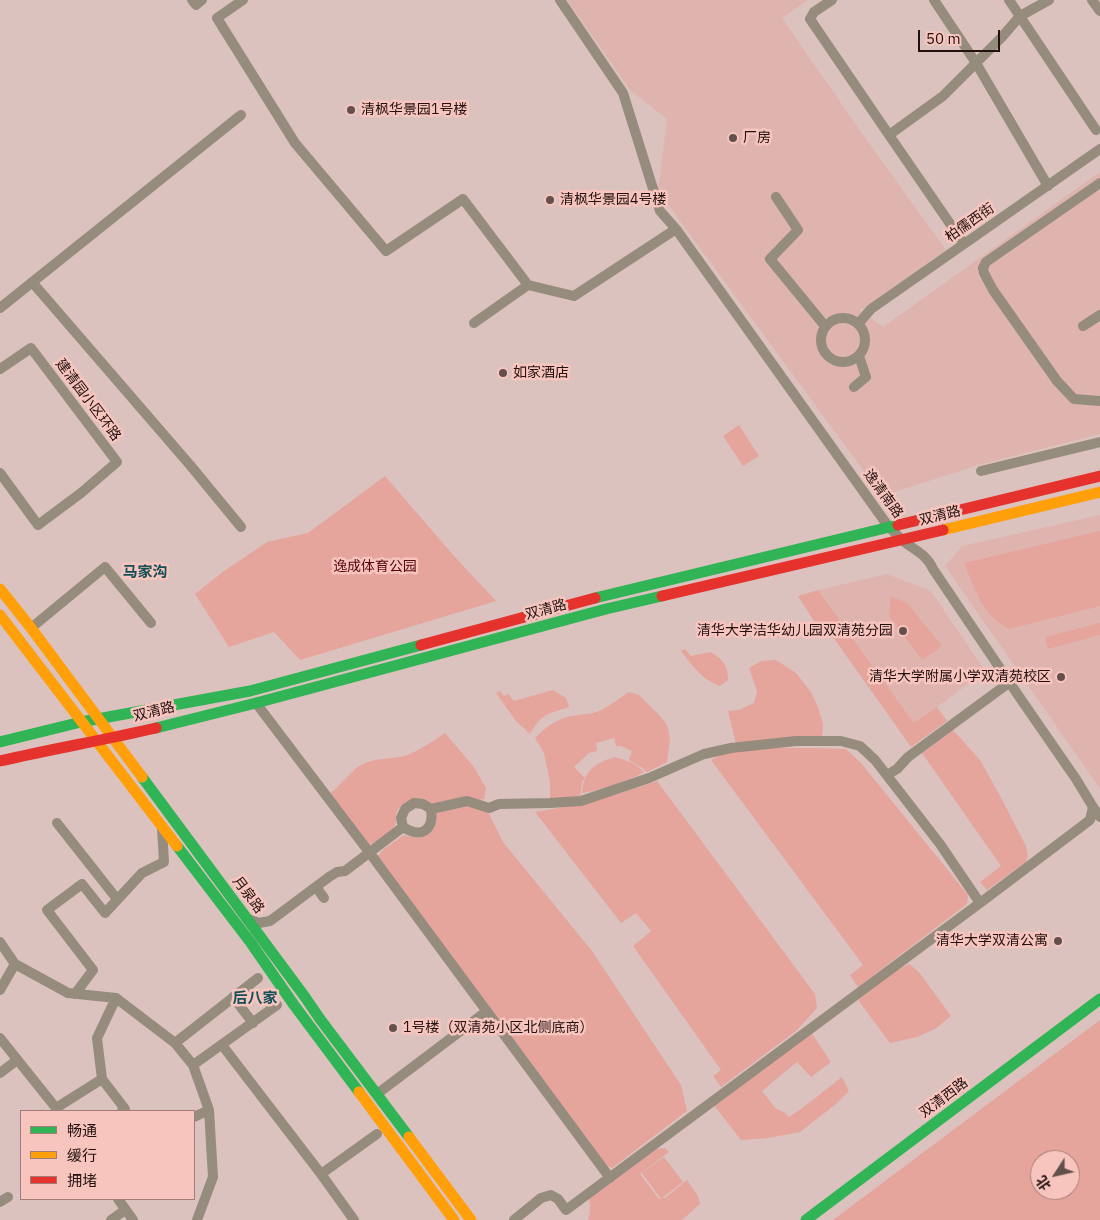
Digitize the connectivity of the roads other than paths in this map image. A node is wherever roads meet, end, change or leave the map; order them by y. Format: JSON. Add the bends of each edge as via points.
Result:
{"nodes":[{"id":1,"x":192,"y":0,"type":"edge"},
{"id":2,"x":202,"y":0,"type":"edge"},
{"id":3,"x":243,"y":0,"type":"edge"},
{"id":4,"x":560,"y":0,"type":"edge"},
{"id":5,"x":832,"y":0,"type":"edge"},
{"id":6,"x":934,"y":0,"type":"edge"},
{"id":7,"x":1009,"y":0,"type":"edge"},
{"id":8,"x":1048,"y":0,"type":"edge"},
{"id":9,"x":1092,"y":0,"type":"edge"},
{"id":10,"x":1100,"y":11,"type":"edge"},
{"id":11,"x":1020,"y":16,"type":"junction"},
{"id":12,"x":976,"y":63,"type":"junction"},
{"id":13,"x":241,"y":116,"type":"dead end"},
{"id":14,"x":1096,"y":130,"type":"dead end"},
{"id":15,"x":889,"y":135,"type":"junction"},
{"id":16,"x":1100,"y":149,"type":"edge"},
{"id":17,"x":1100,"y":182,"type":"edge"},
{"id":18,"x":1048,"y":186,"type":"junction"},
{"id":19,"x":776,"y":197,"type":"dead end"},
{"id":20,"x":676,"y":229,"type":"junction"},
{"id":21,"x":964,"y":244,"type":"junction"},
{"id":22,"x":32,"y":282,"type":"junction"},
{"id":23,"x":528,"y":285,"type":"junction"},
{"id":24,"x":0,"y":308,"type":"edge"},
{"id":25,"x":1100,"y":315,"type":"edge"},
{"id":26,"x":474,"y":323,"type":"dead end"},
{"id":27,"x":859,"y":323,"type":"junction"},
{"id":28,"x":825,"y":326,"type":"junction"},
{"id":29,"x":1083,"y":326,"type":"dead end"},
{"id":30,"x":859,"y":356,"type":"junction"},
{"id":31,"x":0,"y":369,"type":"edge"},
{"id":32,"x":854,"y":387,"type":"dead end"},
{"id":33,"x":1100,"y":401,"type":"edge"},
{"id":34,"x":1100,"y":442,"type":"edge"},
{"id":35,"x":981,"y":471,"type":"dead end"},
{"id":36,"x":0,"y":473,"type":"edge"},
{"id":37,"x":1100,"y":476,"type":"edge"},
{"id":38,"x":1100,"y":492,"type":"edge"},
{"id":39,"x":888,"y":526,"type":"junction"},
{"id":40,"x":240,"y":527,"type":"dead end"},
{"id":41,"x":903,"y":540,"type":"junction"},
{"id":42,"x":0,"y":589,"type":"edge"},
{"id":43,"x":0,"y":615,"type":"edge"},
{"id":44,"x":151,"y":623,"type":"dead end"},
{"id":45,"x":31,"y":628,"type":"junction"},
{"id":46,"x":1010,"y":682,"type":"junction"},
{"id":47,"x":256,"y":703,"type":"junction"},
{"id":48,"x":100,"y":720,"type":"junction"},
{"id":49,"x":81,"y":722,"type":"junction"},
{"id":50,"x":113,"y":738,"type":"junction"},
{"id":51,"x":94,"y":740,"type":"junction"},
{"id":52,"x":0,"y":742,"type":"edge"},
{"id":53,"x":0,"y":761,"type":"edge"},
{"id":54,"x":887,"y":774,"type":"junction"},
{"id":55,"x":1093,"y":808,"type":"junction"},
{"id":56,"x":431,"y":809,"type":"junction"},
{"id":57,"x":1100,"y":816,"type":"edge"},
{"id":58,"x":57,"y":823,"type":"dead end"},
{"id":59,"x":403,"y":827,"type":"junction"},
{"id":60,"x":162,"y":828,"type":"junction"},
{"id":61,"x":370,"y":852,"type":"junction"},
{"id":62,"x":316,"y":887,"type":"junction"},
{"id":63,"x":324,"y":898,"type":"dead end"},
{"id":64,"x":117,"y":899,"type":"junction"},
{"id":65,"x":980,"y":903,"type":"junction"},
{"id":66,"x":246,"y":918,"type":"junction"},
{"id":67,"x":0,"y":942,"type":"edge"},
{"id":68,"x":16,"y":964,"type":"junction"},
{"id":69,"x":258,"y":978,"type":"dead end"},
{"id":70,"x":0,"y":990,"type":"edge"},
{"id":71,"x":76,"y":994,"type":"junction"},
{"id":72,"x":234,"y":997,"type":"junction"},
{"id":73,"x":116,"y":998,"type":"junction"},
{"id":74,"x":1100,"y":999,"type":"edge"},
{"id":75,"x":277,"y":1005,"type":"dead end"},
{"id":76,"x":487,"y":1011,"type":"junction"},
{"id":77,"x":253,"y":1023,"type":"junction"},
{"id":78,"x":0,"y":1038,"type":"edge"},
{"id":79,"x":175,"y":1042,"type":"junction"},
{"id":80,"x":222,"y":1044,"type":"junction"},
{"id":81,"x":17,"y":1060,"type":"junction"},
{"id":82,"x":193,"y":1066,"type":"junction"},
{"id":83,"x":0,"y":1073,"type":"edge"},
{"id":84,"x":102,"y":1079,"type":"junction"},
{"id":85,"x":377,"y":1094,"type":"junction"},
{"id":86,"x":124,"y":1110,"type":"edge"},
{"id":87,"x":209,"y":1110,"type":"junction"},
{"id":88,"x":195,"y":1117,"type":"edge"},
{"id":89,"x":377,"y":1134,"type":"dead end"},
{"id":90,"x":321,"y":1174,"type":"junction"},
{"id":91,"x":610,"y":1178,"type":"junction"},
{"id":92,"x":119,"y":1200,"type":"edge"},
{"id":93,"x":125,"y":1210,"type":"junction"},
{"id":94,"x":111,"y":1220,"type":"edge"},
{"id":95,"x":133,"y":1220,"type":"edge"},
{"id":96,"x":197,"y":1220,"type":"edge"},
{"id":97,"x":354,"y":1220,"type":"edge"},
{"id":98,"x":454,"y":1220,"type":"edge"},
{"id":99,"x":471,"y":1220,"type":"edge"},
{"id":100,"x":514,"y":1220,"type":"edge"},
{"id":101,"x":806,"y":1220,"type":"edge"}],
"edges":[{"from":1,"to":2,"type":"street","via":[[196,5]]},
{"from":3,"to":23,"type":"street","via":[[217,18],[295,143],[386,251],[463,199]]},
{"from":4,"to":20,"type":"street","name":"逸清南路","via":[[623,93],[660,211]]},
{"from":5,"to":15,"type":"street","via":[[814,12],[810,20]]},
{"from":6,"to":12,"type":"street"},
{"from":7,"to":11,"type":"street"},
{"from":8,"to":11,"type":"street"},
{"from":9,"to":10,"type":"street"},
{"from":11,"to":12,"type":"street"},
{"from":11,"to":14,"type":"street"},
{"from":12,"to":15,"type":"street","via":[[943,96]]},
{"from":12,"to":18,"type":"street"},
{"from":13,"to":22,"type":"street"},
{"from":15,"to":21,"type":"street"},
{"from":16,"to":18,"type":"street","name":"柏儒西街"},
{"from":17,"to":33,"type":"street","via":[[986,262],[983,268],[993,290],[1057,381],[1074,399]]},
{"from":18,"to":21,"type":"street","name":"柏儒西街"},
{"from":19,"to":28,"type":"street","via":[[798,230],[770,259]]},
{"from":20,"to":23,"type":"street","via":[[574,296]]},
{"from":20,"to":39,"type":"street","name":"逸清南路"},
{"from":21,"to":27,"type":"street","name":"柏儒西街","via":[[871,309]]},
{"from":22,"to":24,"type":"street"},
{"from":22,"to":40,"type":"street"},
{"from":23,"to":26,"type":"street"},
{"from":25,"to":29,"type":"street"},
{"from":27,"to":28,"type":"street","via":[[845,317]]},
{"from":27,"to":30,"type":"street","via":[[866,343]]},
{"from":28,"to":30,"type":"street","via":[[821,341],[832,359],[846,362]]},
{"from":30,"to":32,"type":"street","via":[[866,377]]},
{"from":31,"to":36,"type":"street","name":"建清园小区环路","via":[[31,348],[117,462],[38,526]]},
{"from":34,"to":35,"type":"street"},
{"from":37,"to":39,"type":"main road","name":"双清路"},
{"from":38,"to":41,"type":"main road","name":"双清路"},
{"from":39,"to":41,"type":"street","name":"逸清南路"},
{"from":39,"to":48,"type":"main road","name":"双清路","via":[[606,595],[250,691]]},
{"from":41,"to":46,"type":"street","name":"逸清南路","via":[[930,562]]},
{"from":41,"to":47,"type":"main road","name":"双清路","via":[[606,609]]},
{"from":42,"to":45,"type":"main road","name":"月泉路"},
{"from":43,"to":49,"type":"main road","name":"月泉路"},
{"from":44,"to":45,"type":"street","via":[[105,567]]},
{"from":45,"to":48,"type":"main road","name":"月泉路"},
{"from":46,"to":54,"type":"street"},
{"from":46,"to":55,"type":"street","name":"逸清南路"},
{"from":47,"to":50,"type":"main road","name":"双清路"},
{"from":47,"to":61,"type":"street"},
{"from":48,"to":49,"type":"main road","name":"双清路"},
{"from":48,"to":50,"type":"main road","name":"月泉路"},
{"from":49,"to":51,"type":"main road","name":"月泉路"},
{"from":49,"to":52,"type":"main road","name":"双清路"},
{"from":50,"to":51,"type":"main road","name":"双清路"},
{"from":50,"to":66,"type":"main road","name":"月泉路"},
{"from":51,"to":53,"type":"main road","name":"双清路"},
{"from":51,"to":60,"type":"main road","name":"月泉路"},
{"from":54,"to":56,"type":"street","via":[[860,746],[841,741],[796,741],[704,754],[649,778],[581,801],[499,804],[489,808],[467,801]]},
{"from":54,"to":65,"type":"street"},
{"from":55,"to":57,"type":"street","name":"逸清南路"},
{"from":55,"to":65,"type":"street","via":[[1090,820]]},
{"from":56,"to":59,"type":"street","via":[[432,818],[426,830],[410,831]]},
{"from":56,"to":59,"type":"street","via":[[422,804],[405,809],[401,818]]},
{"from":58,"to":64,"type":"street"},
{"from":59,"to":61,"type":"street"},
{"from":60,"to":64,"type":"street","via":[[164,862],[142,873]]},
{"from":60,"to":98,"type":"main road","name":"月泉路"},
{"from":61,"to":62,"type":"street"},
{"from":61,"to":76,"type":"street"},
{"from":62,"to":63,"type":"street"},
{"from":62,"to":66,"type":"street","via":[[270,921],[259,923]]},
{"from":64,"to":71,"type":"street","via":[[105,913],[82,884],[48,910],[94,970]]},
{"from":65,"to":91,"type":"street"},
{"from":66,"to":85,"type":"main road","name":"月泉路"},
{"from":67,"to":68,"type":"street"},
{"from":68,"to":70,"type":"street"},
{"from":68,"to":71,"type":"street","via":[[68,993]]},
{"from":69,"to":72,"type":"street"},
{"from":71,"to":73,"type":"street"},
{"from":72,"to":77,"type":"street"},
{"from":72,"to":79,"type":"street"},
{"from":73,"to":79,"type":"street"},
{"from":73,"to":84,"type":"street","via":[[97,1038]]},
{"from":74,"to":101,"type":"main road","name":"双清西路"},
{"from":75,"to":77,"type":"street"},
{"from":76,"to":85,"type":"street"},
{"from":76,"to":91,"type":"street"},
{"from":77,"to":80,"type":"street"},
{"from":78,"to":81,"type":"street"},
{"from":79,"to":82,"type":"street"},
{"from":80,"to":82,"type":"street"},
{"from":80,"to":90,"type":"street"},
{"from":81,"to":83,"type":"street"},
{"from":81,"to":84,"type":"street","via":[[56,1108]]},
{"from":82,"to":87,"type":"street"},
{"from":84,"to":86,"type":"street"},
{"from":85,"to":99,"type":"main road","name":"月泉路"},
{"from":87,"to":88,"type":"street"},
{"from":87,"to":96,"type":"street","via":[[213,1176]]},
{"from":89,"to":90,"type":"street"},
{"from":90,"to":97,"type":"street"},
{"from":91,"to":100,"type":"street","via":[[566,1210],[551,1195],[541,1198]]},
{"from":92,"to":93,"type":"street"},
{"from":93,"to":94,"type":"street"},
{"from":93,"to":95,"type":"street"}]}
